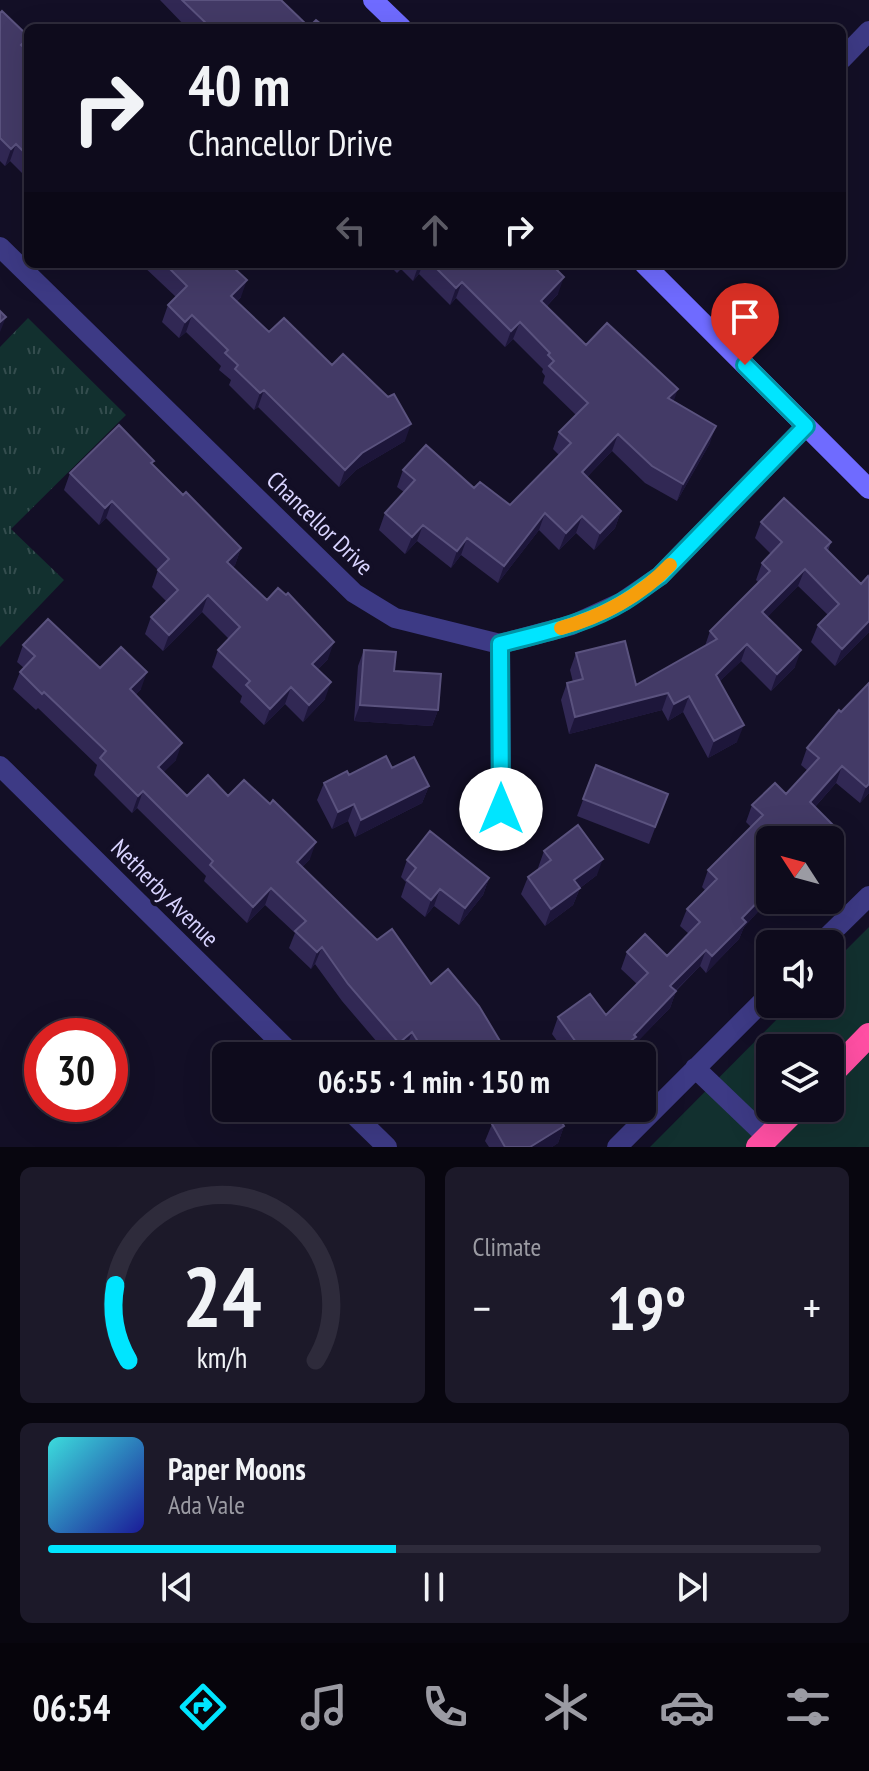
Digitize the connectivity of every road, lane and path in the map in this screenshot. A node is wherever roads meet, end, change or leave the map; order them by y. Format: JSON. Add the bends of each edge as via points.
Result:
{"nodes":[{"id":1,"x":373,"y":0,"type":"edge"},
{"id":2,"x":398,"y":24,"type":"edge"},
{"id":3,"x":869,"y":31,"type":"edge"},
{"id":4,"x":846,"y":55,"type":"edge"},
{"id":5,"x":0,"y":247,"type":"edge"},
{"id":6,"x":648,"y":268,"type":"edge"},
{"id":7,"x":806,"y":426,"type":"junction"},
{"id":8,"x":869,"y":489,"type":"edge"},
{"id":9,"x":500,"y":644,"type":"junction"},
{"id":10,"x":0,"y":766,"type":"edge"},
{"id":11,"x":501,"y":809,"type":"dead end"},
{"id":12,"x":869,"y":896,"type":"edge"},
{"id":13,"x":834,"y":930,"type":"edge"},
{"id":14,"x":756,"y":1008,"type":"edge"},
{"id":15,"x":869,"y":1035,"type":"edge"},
{"id":16,"x":280,"y":1042,"type":"edge"},
{"id":17,"x":869,"y":1049,"type":"edge"},
{"id":18,"x":844,"y":1061,"type":"edge"},
{"id":19,"x":844,"y":1064,"type":"edge"},
{"id":20,"x":695,"y":1068,"type":"junction"},
{"id":21,"x":361,"y":1122,"type":"edge"},
{"id":22,"x":783,"y":1122,"type":"edge"},
{"id":23,"x":763,"y":1142,"type":"edge"},
{"id":24,"x":387,"y":1147,"type":"edge"},
{"id":25,"x":617,"y":1147,"type":"edge"}],
"edges":[{"from":1,"to":2,"type":"street"},
{"from":3,"to":4,"type":"street"},
{"from":5,"to":9,"type":"street","name":"Chancellor Drive","via":[[354,593],[395,618]]},
{"from":6,"to":7,"type":"street"},
{"from":7,"to":8,"type":"street"},
{"from":7,"to":9,"type":"street","name":"Chancellor Drive","via":[[660,576],[635,594],[572,625]]},
{"from":9,"to":11,"type":"street"},
{"from":10,"to":16,"type":"street","name":"Netherby Avenue"},
{"from":12,"to":13,"type":"street"},
{"from":14,"to":20,"type":"street"},
{"from":15,"to":18,"type":"highway"},
{"from":17,"to":19,"type":"highway"},
{"from":20,"to":23,"type":"street"},
{"from":20,"to":25,"type":"street"},
{"from":21,"to":24,"type":"street"},
{"from":22,"to":23,"type":"highway"}]}
